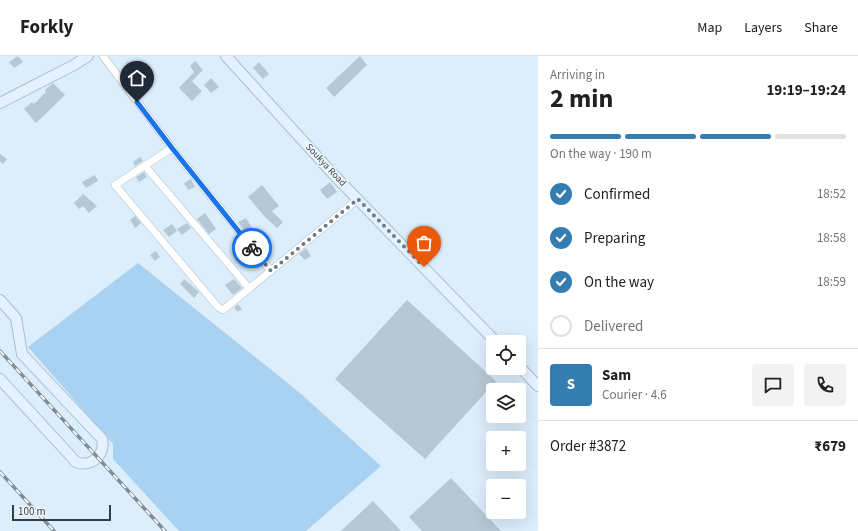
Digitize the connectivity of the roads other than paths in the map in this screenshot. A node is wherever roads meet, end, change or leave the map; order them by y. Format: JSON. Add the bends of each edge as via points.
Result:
{"nodes":[{"id":1,"x":88,"y":56,"type":"edge"},
{"id":2,"x":103,"y":56,"type":"edge"},
{"id":3,"x":226,"y":56,"type":"edge"},
{"id":4,"x":0,"y":102,"type":"edge"},
{"id":5,"x":172,"y":148,"type":"junction"},
{"id":6,"x":145,"y":166,"type":"junction"},
{"id":7,"x":358,"y":199,"type":"junction"},
{"id":8,"x":271,"y":271,"type":"junction"},
{"id":9,"x":249,"y":288,"type":"junction"},
{"id":10,"x":0,"y":300,"type":"edge"},
{"id":11,"x":489,"y":335,"type":"edge"},
{"id":12,"x":526,"y":373,"type":"edge"},
{"id":13,"x":0,"y":379,"type":"edge"},
{"id":14,"x":538,"y":386,"type":"edge"}],
"edges":[{"from":1,"to":4,"type":"main road"},
{"from":2,"to":5,"type":"street"},
{"from":3,"to":7,"type":"main road","name":"Soukya Road"},
{"from":5,"to":6,"type":"street"},
{"from":5,"to":8,"type":"street"},
{"from":6,"to":9,"type":"street"},
{"from":6,"to":9,"type":"street","via":[[115,185],[218,307],[223,310]]},
{"from":7,"to":8,"type":"street"},
{"from":7,"to":11,"type":"main road","name":"Soukya Road"},
{"from":8,"to":9,"type":"street"},
{"from":10,"to":13,"type":"main road","via":[[16,318],[22,354],[102,439],[102,451],[93,462],[83,465],[76,462]]},
{"from":12,"to":14,"type":"main road"}]}
